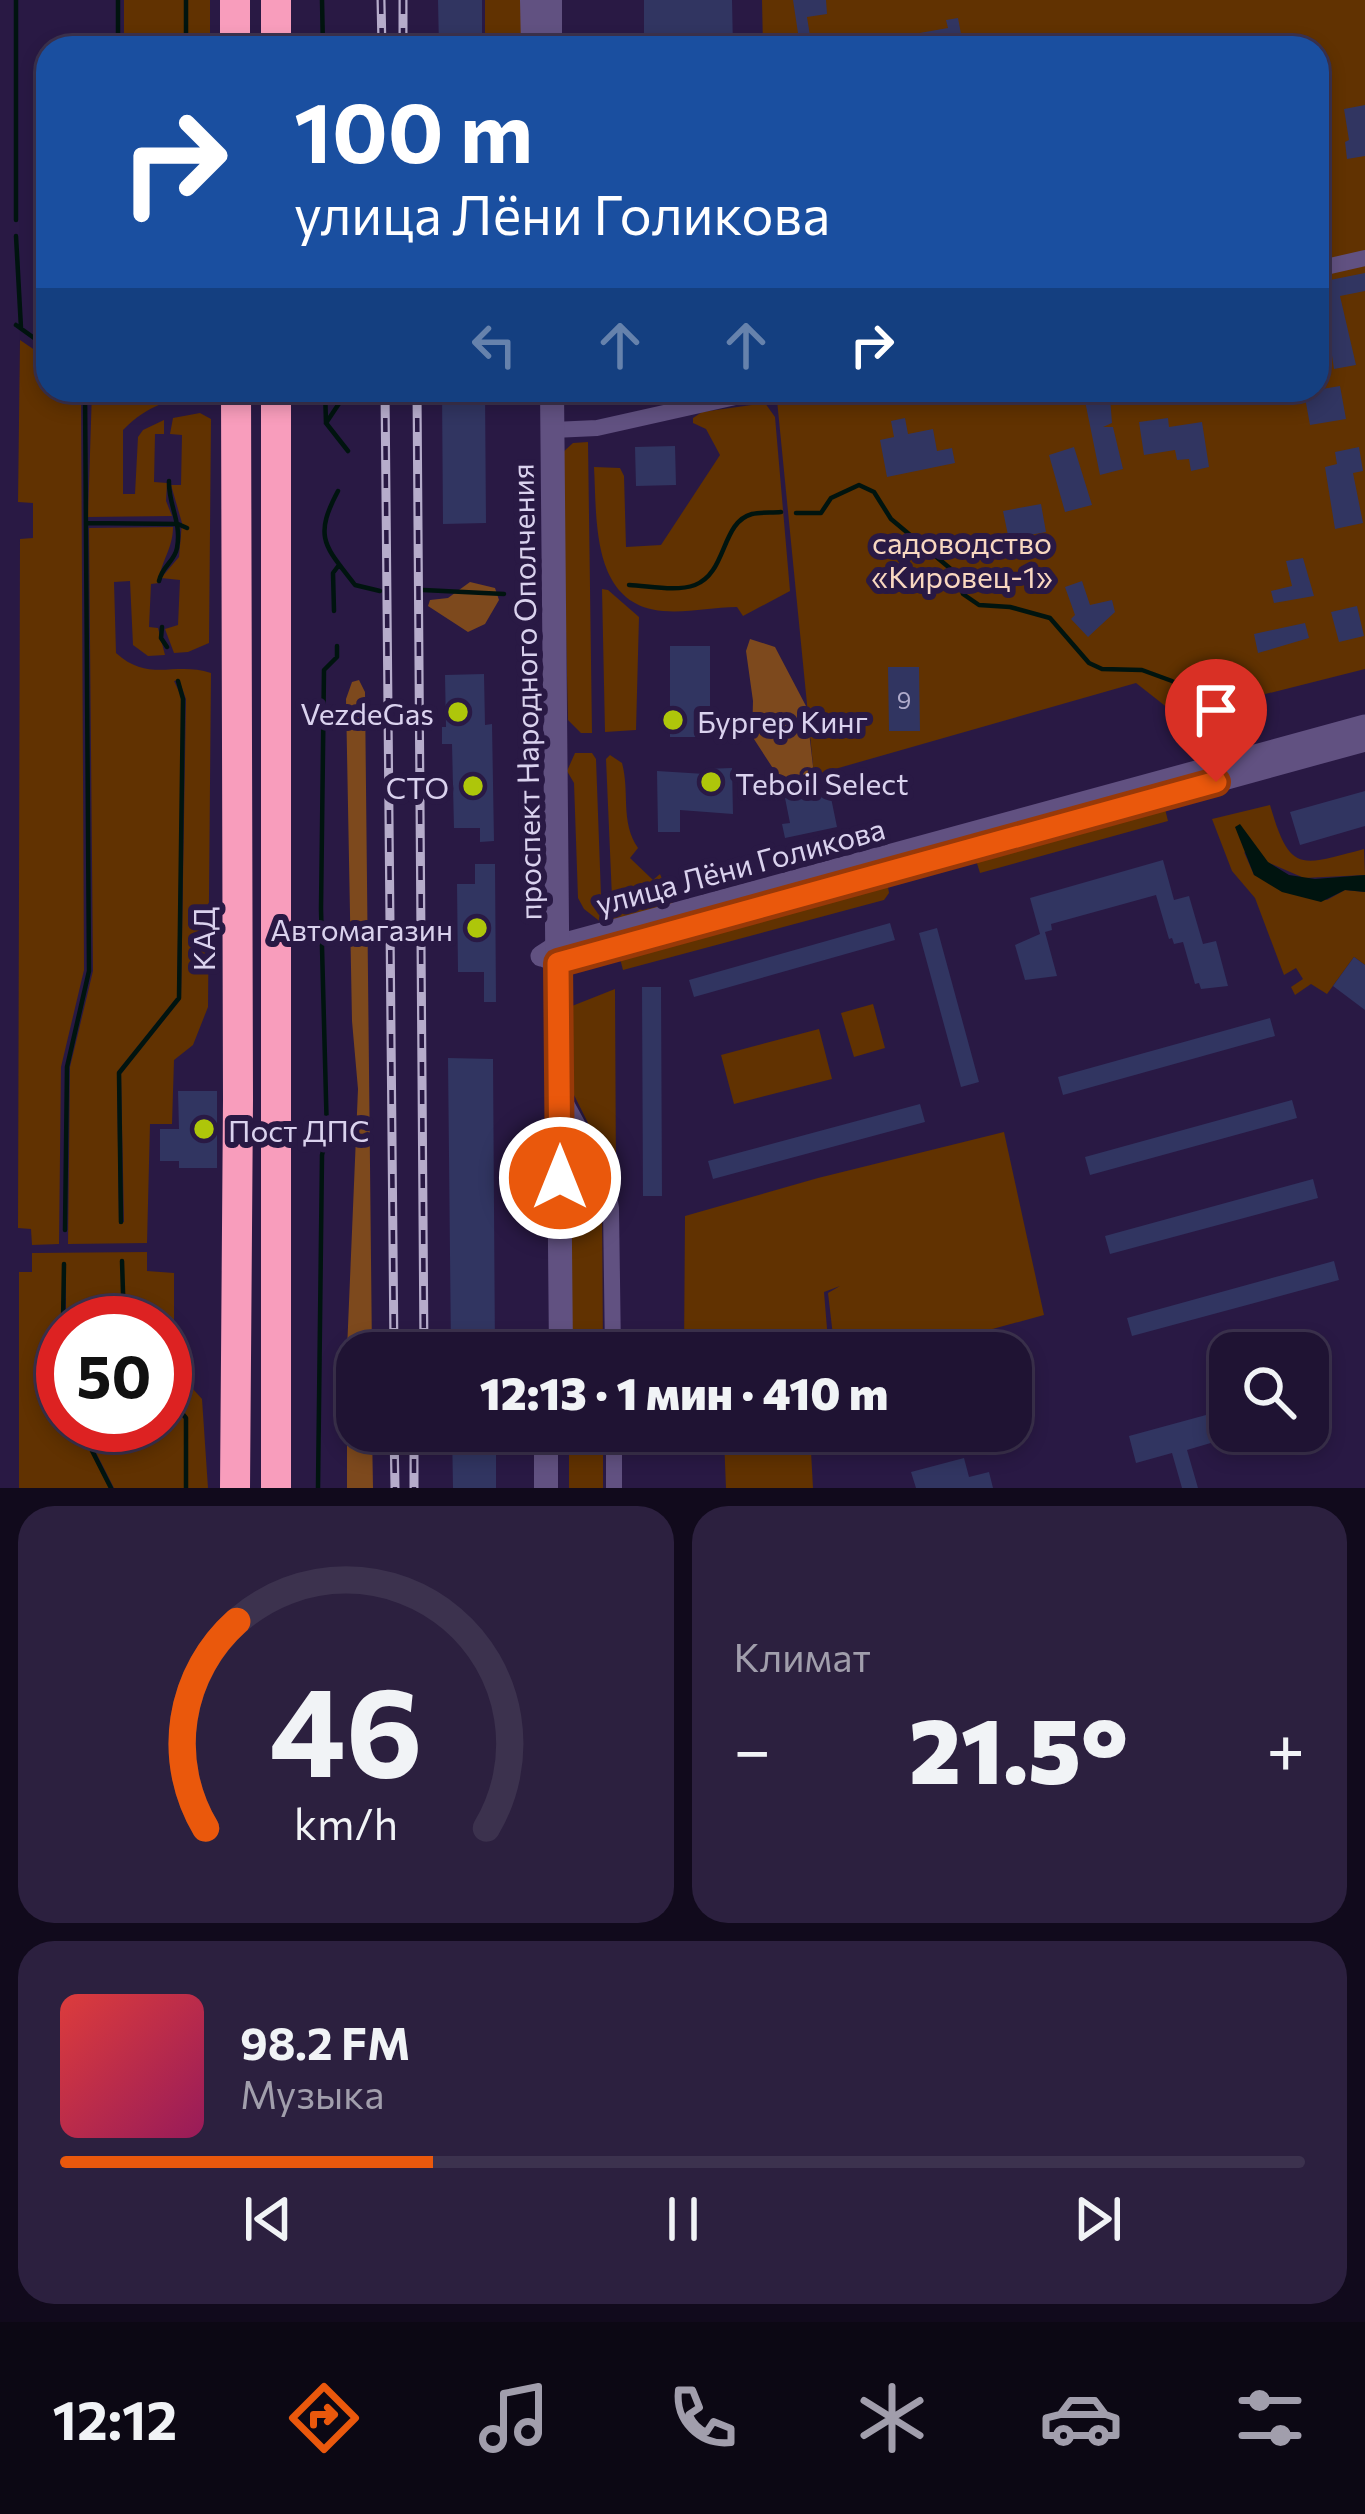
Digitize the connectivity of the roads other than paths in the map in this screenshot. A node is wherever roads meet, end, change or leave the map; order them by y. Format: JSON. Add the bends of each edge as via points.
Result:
{"nodes":[{"id":1,"x":235,"y":0,"type":"edge"},
{"id":2,"x":276,"y":0,"type":"edge"},
{"id":3,"x":532,"y":0,"type":"edge"},
{"id":4,"x":550,"y":0,"type":"edge"},
{"id":5,"x":235,"y":36,"type":"edge"},
{"id":6,"x":276,"y":36,"type":"edge"},
{"id":7,"x":533,"y":36,"type":"edge"},
{"id":8,"x":550,"y":36,"type":"edge"},
{"id":9,"x":1365,"y":258,"type":"edge"},
{"id":10,"x":1329,"y":266,"type":"edge"},
{"id":11,"x":236,"y":402,"type":"edge"},
{"id":12,"x":276,"y":402,"type":"edge"},
{"id":13,"x":536,"y":402,"type":"edge"},
{"id":14,"x":552,"y":402,"type":"edge"},
{"id":15,"x":713,"y":402,"type":"edge"},
{"id":16,"x":553,"y":430,"type":"junction"},
{"id":17,"x":1365,"y":725,"type":"edge"},
{"id":18,"x":1365,"y":741,"type":"edge"},
{"id":19,"x":553,"y":955,"type":"junction"},
{"id":20,"x":559,"y":1090,"type":"junction"},
{"id":21,"x":545,"y":1332,"type":"edge"},
{"id":22,"x":561,"y":1332,"type":"edge"},
{"id":23,"x":613,"y":1332,"type":"edge"},
{"id":24,"x":546,"y":1452,"type":"edge"},
{"id":25,"x":562,"y":1452,"type":"edge"},
{"id":26,"x":614,"y":1452,"type":"edge"},
{"id":27,"x":235,"y":1488,"type":"edge"},
{"id":28,"x":276,"y":1488,"type":"edge"},
{"id":29,"x":546,"y":1488,"type":"edge"},
{"id":30,"x":562,"y":1488,"type":"edge"},
{"id":31,"x":614,"y":1488,"type":"edge"}],
"edges":[{"from":1,"to":5,"type":"highway"},
{"from":2,"to":6,"type":"highway"},
{"from":3,"to":7,"type":"main road"},
{"from":4,"to":8,"type":"main road"},
{"from":9,"to":10,"type":"street"},
{"from":11,"to":27,"type":"highway","name":"КАД"},
{"from":12,"to":28,"type":"highway"},
{"from":13,"to":19,"type":"main road","name":"проспект Народного Ополчения"},
{"from":14,"to":16,"type":"main road","name":"проспект Народного Ополчения"},
{"from":15,"to":16,"type":"street"},
{"from":16,"to":19,"type":"main road","name":"проспект Народного Ополчения"},
{"from":17,"to":19,"type":"street","name":"улица Лёни Голикова"},
{"from":18,"to":19,"type":"street","name":"улица Лёни Голикова"},
{"from":19,"to":20,"type":"main road","name":"проспект Народного Ополчения"},
{"from":19,"to":21,"type":"main road","name":"проспект Народного Ополчения"},
{"from":20,"to":22,"type":"main road","name":"проспект Народного Ополчения"},
{"from":20,"to":23,"type":"street","via":[[606,1177]]},
{"from":24,"to":29,"type":"main road"},
{"from":25,"to":30,"type":"main road"},
{"from":26,"to":31,"type":"street"}]}
